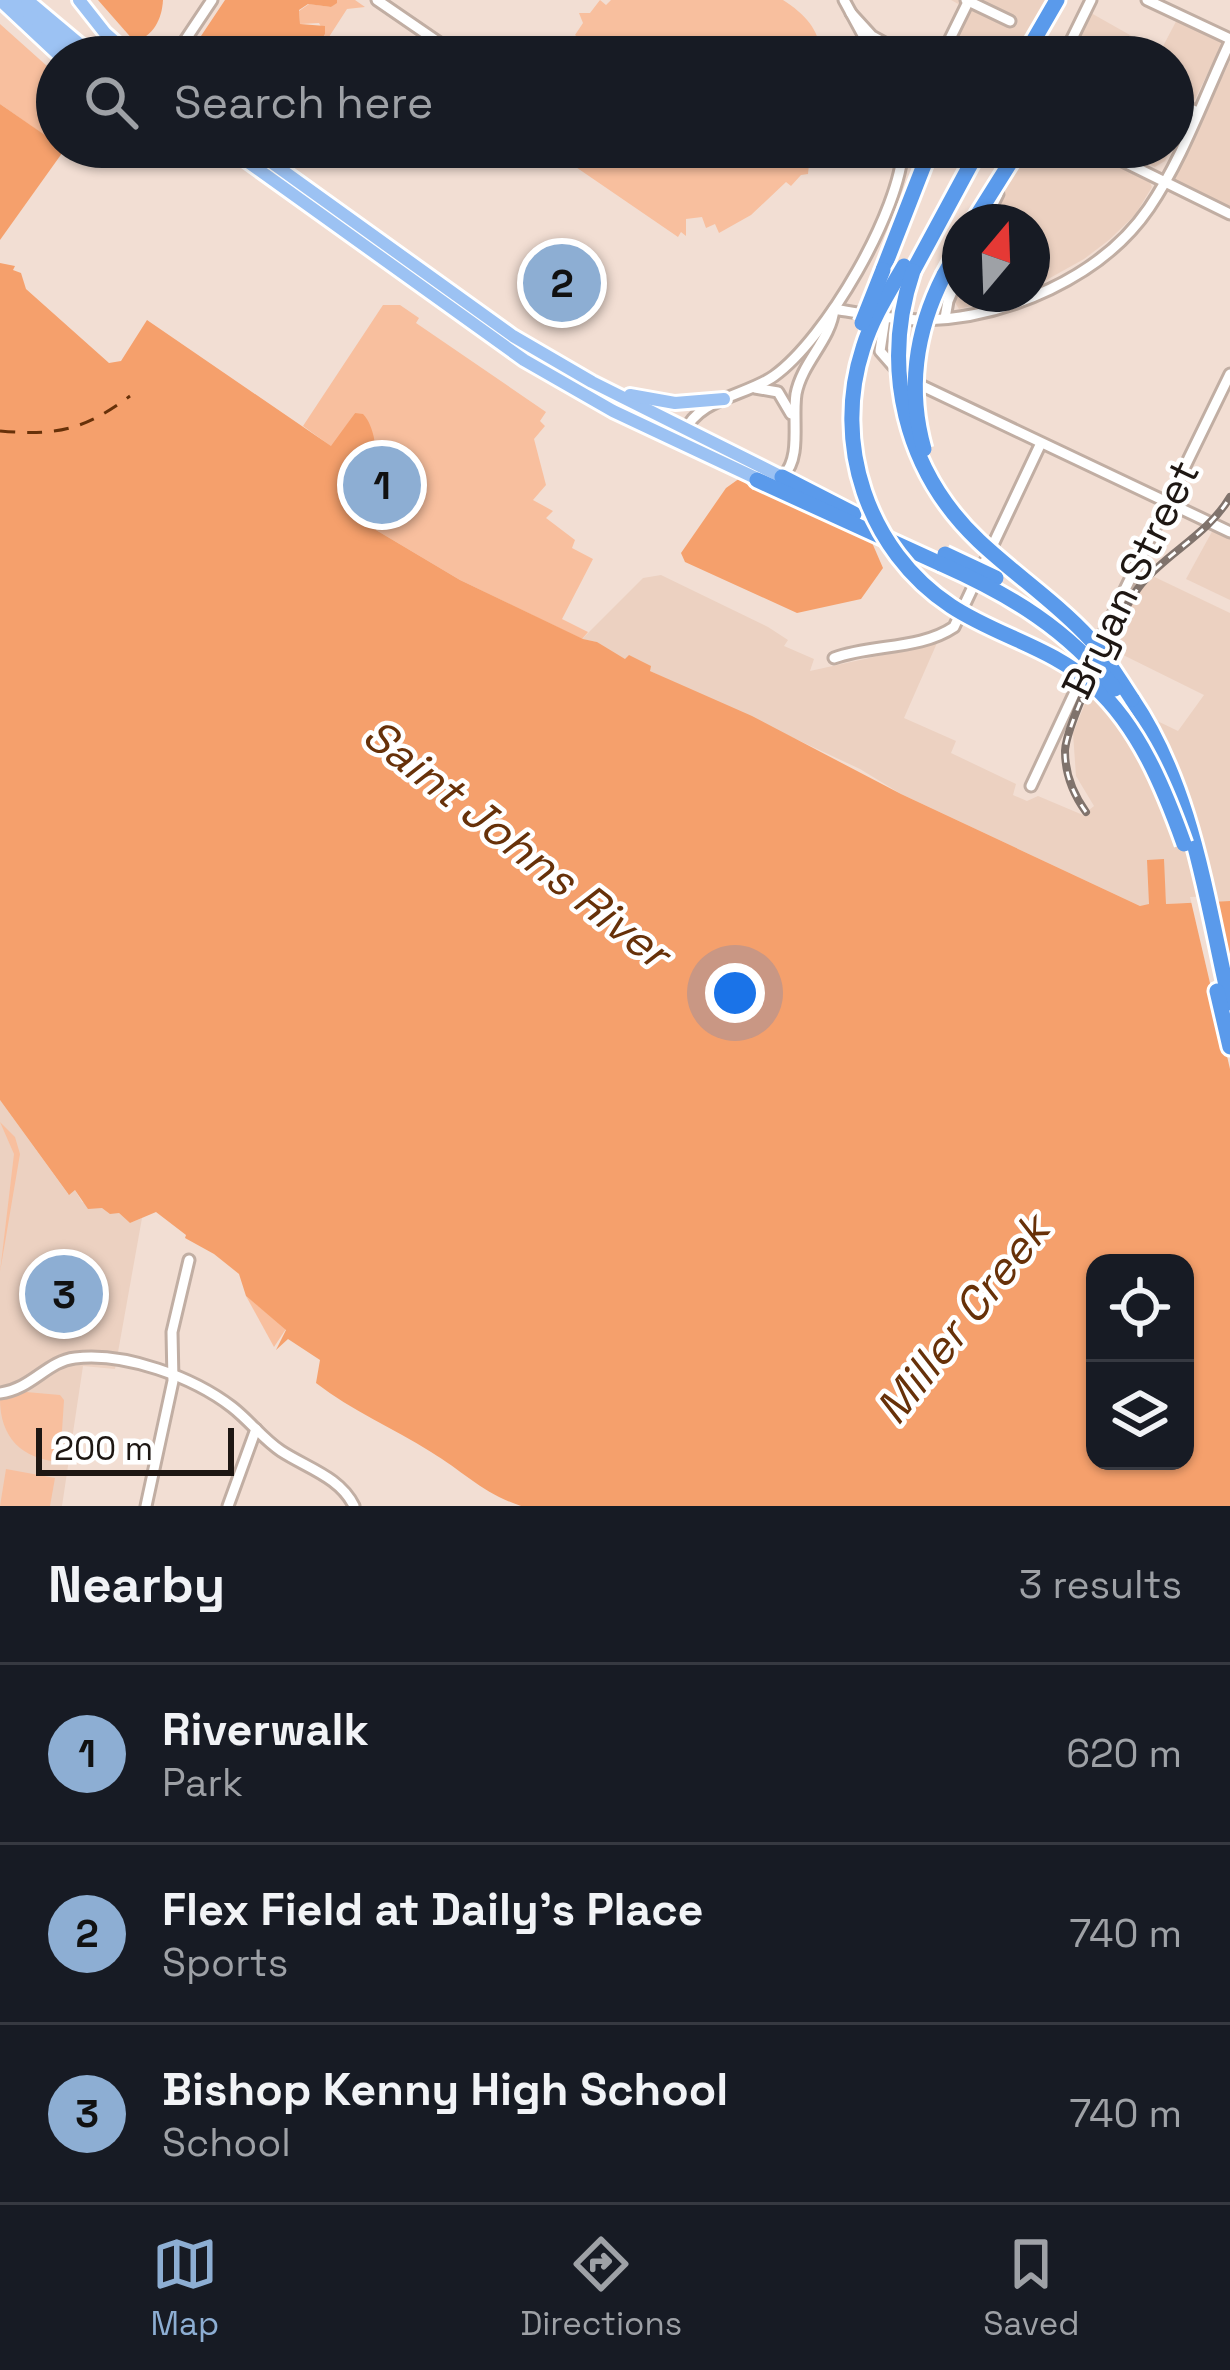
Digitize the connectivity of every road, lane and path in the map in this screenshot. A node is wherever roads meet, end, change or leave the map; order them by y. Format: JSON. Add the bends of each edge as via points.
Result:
{"nodes":[{"id":1,"x":0,"y":0,"type":"edge"},
{"id":2,"x":14,"y":0,"type":"edge"},
{"id":3,"x":27,"y":0,"type":"edge"},
{"id":4,"x":79,"y":0,"type":"edge"},
{"id":5,"x":212,"y":0,"type":"edge"},
{"id":6,"x":377,"y":0,"type":"edge"},
{"id":7,"x":847,"y":0,"type":"edge"},
{"id":8,"x":968,"y":0,"type":"edge"},
{"id":9,"x":1060,"y":0,"type":"edge"},
{"id":10,"x":1091,"y":0,"type":"edge"},
{"id":11,"x":1148,"y":0,"type":"edge"},
{"id":12,"x":851,"y":13,"type":"junction"},
{"id":13,"x":1010,"y":21,"type":"dead end"},
{"id":14,"x":39,"y":36,"type":"edge"},
{"id":15,"x":54,"y":36,"type":"edge"},
{"id":16,"x":70,"y":36,"type":"edge"},
{"id":17,"x":108,"y":36,"type":"edge"},
{"id":18,"x":188,"y":36,"type":"edge"},
{"id":19,"x":429,"y":36,"type":"edge"},
{"id":20,"x":864,"y":36,"type":"edge"},
{"id":21,"x":872,"y":36,"type":"edge"},
{"id":22,"x":951,"y":36,"type":"edge"},
{"id":23,"x":1040,"y":36,"type":"edge"},
{"id":24,"x":1073,"y":36,"type":"edge"},
{"id":25,"x":1230,"y":41,"type":"edge"},
{"id":26,"x":1194,"y":110,"type":"edge"},
{"id":27,"x":1197,"y":112,"type":"junction"},
{"id":28,"x":1194,"y":118,"type":"edge"},
{"id":29,"x":256,"y":168,"type":"edge"},
{"id":30,"x":279,"y":168,"type":"edge"},
{"id":31,"x":901,"y":168,"type":"edge"},
{"id":32,"x":923,"y":168,"type":"edge"},
{"id":33,"x":964,"y":168,"type":"edge"},
{"id":34,"x":965,"y":168,"type":"edge"},
{"id":35,"x":1008,"y":168,"type":"edge"},
{"id":36,"x":1011,"y":168,"type":"edge"},
{"id":37,"x":1137,"y":168,"type":"edge"},
{"id":38,"x":1170,"y":168,"type":"edge"},
{"id":39,"x":1164,"y":181,"type":"junction"},
{"id":40,"x":985,"y":204,"type":"edge"},
{"id":41,"x":994,"y":204,"type":"edge"},
{"id":42,"x":1230,"y":214,"type":"edge"},
{"id":43,"x":942,"y":293,"type":"edge"},
{"id":44,"x":834,"y":309,"type":"junction"},
{"id":45,"x":946,"y":312,"type":"edge"},
{"id":46,"x":885,"y":318,"type":"junction"},
{"id":47,"x":945,"y":319,"type":"junction"},
{"id":48,"x":1230,"y":374,"type":"edge"},
{"id":49,"x":592,"y":382,"type":"junction"},
{"id":50,"x":754,"y":388,"type":"junction"},
{"id":51,"x":724,"y":400,"type":"junction"},
{"id":52,"x":794,"y":424,"type":"junction"},
{"id":53,"x":686,"y":428,"type":"junction"},
{"id":54,"x":1041,"y":443,"type":"junction"},
{"id":55,"x":689,"y":448,"type":"junction"},
{"id":56,"x":853,"y":456,"type":"junction"},
{"id":57,"x":782,"y":477,"type":"junction"},
{"id":58,"x":757,"y":480,"type":"junction"},
{"id":59,"x":1167,"y":502,"type":"junction"},
{"id":60,"x":968,"y":530,"type":"junction"},
{"id":61,"x":1230,"y":532,"type":"edge"},
{"id":62,"x":943,"y":559,"type":"junction"},
{"id":63,"x":834,"y":658,"type":"dead end"},
{"id":64,"x":1132,"y":699,"type":"junction"},
{"id":65,"x":1031,"y":786,"type":"dead end"},
{"id":66,"x":1184,"y":844,"type":"junction"},
{"id":67,"x":1230,"y":1003,"type":"edge"},
{"id":68,"x":1230,"y":1047,"type":"edge"},
{"id":69,"x":189,"y":1259,"type":"dead end"},
{"id":70,"x":173,"y":1372,"type":"junction"},
{"id":71,"x":0,"y":1393,"type":"edge"},
{"id":72,"x":256,"y":1429,"type":"junction"},
{"id":73,"x":146,"y":1506,"type":"edge"},
{"id":74,"x":228,"y":1506,"type":"edge"},
{"id":75,"x":355,"y":1506,"type":"edge"}],
"edges":[{"from":1,"to":14,"type":"main road"},
{"from":2,"to":15,"type":"main road"},
{"from":3,"to":16,"type":"main road"},
{"from":4,"to":17,"type":"main road"},
{"from":5,"to":18,"type":"street"},
{"from":6,"to":19,"type":"street"},
{"from":7,"to":12,"type":"street"},
{"from":8,"to":13,"type":"street"},
{"from":8,"to":22,"type":"street"},
{"from":9,"to":23,"type":"highway"},
{"from":10,"to":24,"type":"street"},
{"from":11,"to":25,"type":"street"},
{"from":12,"to":20,"type":"street"},
{"from":12,"to":21,"type":"street"},
{"from":25,"to":27,"type":"street"},
{"from":26,"to":27,"type":"street"},
{"from":27,"to":28,"type":"street"},
{"from":29,"to":55,"type":"main road","via":[[524,360]]},
{"from":30,"to":49,"type":"main road","via":[[471,309]]},
{"from":31,"to":44,"type":"street","via":[[890,206]]},
{"from":32,"to":56,"type":"highway","bridge":true,"via":[[856,339],[845,419]]},
{"from":33,"to":56,"type":"highway","bridge":true,"via":[[866,337],[853,391]]},
{"from":34,"to":60,"type":"highway","bridge":true,"via":[[917,260],[898,346],[915,449]]},
{"from":35,"to":40,"type":"highway"},
{"from":36,"to":41,"type":"street"},
{"from":37,"to":39,"type":"street"},
{"from":38,"to":39,"type":"street"},
{"from":39,"to":42,"type":"street"},
{"from":39,"to":47,"type":"street","via":[[1131,230],[1085,267],[1017,303]]},
{"from":43,"to":60,"type":"highway","bridge":true,"via":[[920,335],[916,410],[932,471]]},
{"from":44,"to":46,"type":"street"},
{"from":44,"to":50,"type":"street","via":[[791,362]]},
{"from":44,"to":52,"type":"street","via":[[799,382]]},
{"from":45,"to":47,"type":"street"},
{"from":46,"to":47,"type":"street"},
{"from":46,"to":54,"type":"street","via":[[880,351],[893,368]]},
{"from":48,"to":59,"type":"street","name":"Bryan Street"},
{"from":49,"to":51,"type":"main road","via":[[661,402]]},
{"from":49,"to":53,"type":"main road"},
{"from":50,"to":51,"type":"street"},
{"from":50,"to":52,"type":"street","via":[[781,394]]},
{"from":51,"to":53,"type":"street"},
{"from":52,"to":57,"type":"street","via":[[793,461]]},
{"from":53,"to":55,"type":"street"},
{"from":53,"to":57,"type":"main road"},
{"from":54,"to":59,"type":"street"},
{"from":54,"to":63,"type":"street","via":[[954,627]]},
{"from":55,"to":58,"type":"main road"},
{"from":56,"to":66,"type":"highway","bridge":true,"via":[[880,529],[921,581],[970,617],[1057,658],[1115,708]]},
{"from":57,"to":58,"type":"main road"},
{"from":57,"to":62,"type":"highway"},
{"from":58,"to":62,"type":"highway"},
{"from":59,"to":61,"type":"street"},
{"from":59,"to":65,"type":"street","name":"Bryan Street"},
{"from":60,"to":64,"type":"highway","bridge":true,"via":[[1078,626]]},
{"from":62,"to":64,"type":"highway","bridge":true,"via":[[998,579],[1048,611]]},
{"from":62,"to":66,"type":"highway","bridge":true,"via":[[1026,605],[1100,671],[1155,754]]},
{"from":64,"to":67,"type":"highway","via":[[1181,797]]},
{"from":66,"to":68,"type":"highway"},
{"from":69,"to":70,"type":"street","via":[[172,1331]]},
{"from":70,"to":71,"type":"street","via":[[75,1358]]},
{"from":70,"to":72,"type":"street"},
{"from":70,"to":73,"type":"street"},
{"from":72,"to":74,"type":"street"},
{"from":72,"to":75,"type":"street","via":[[338,1483]]}]}
